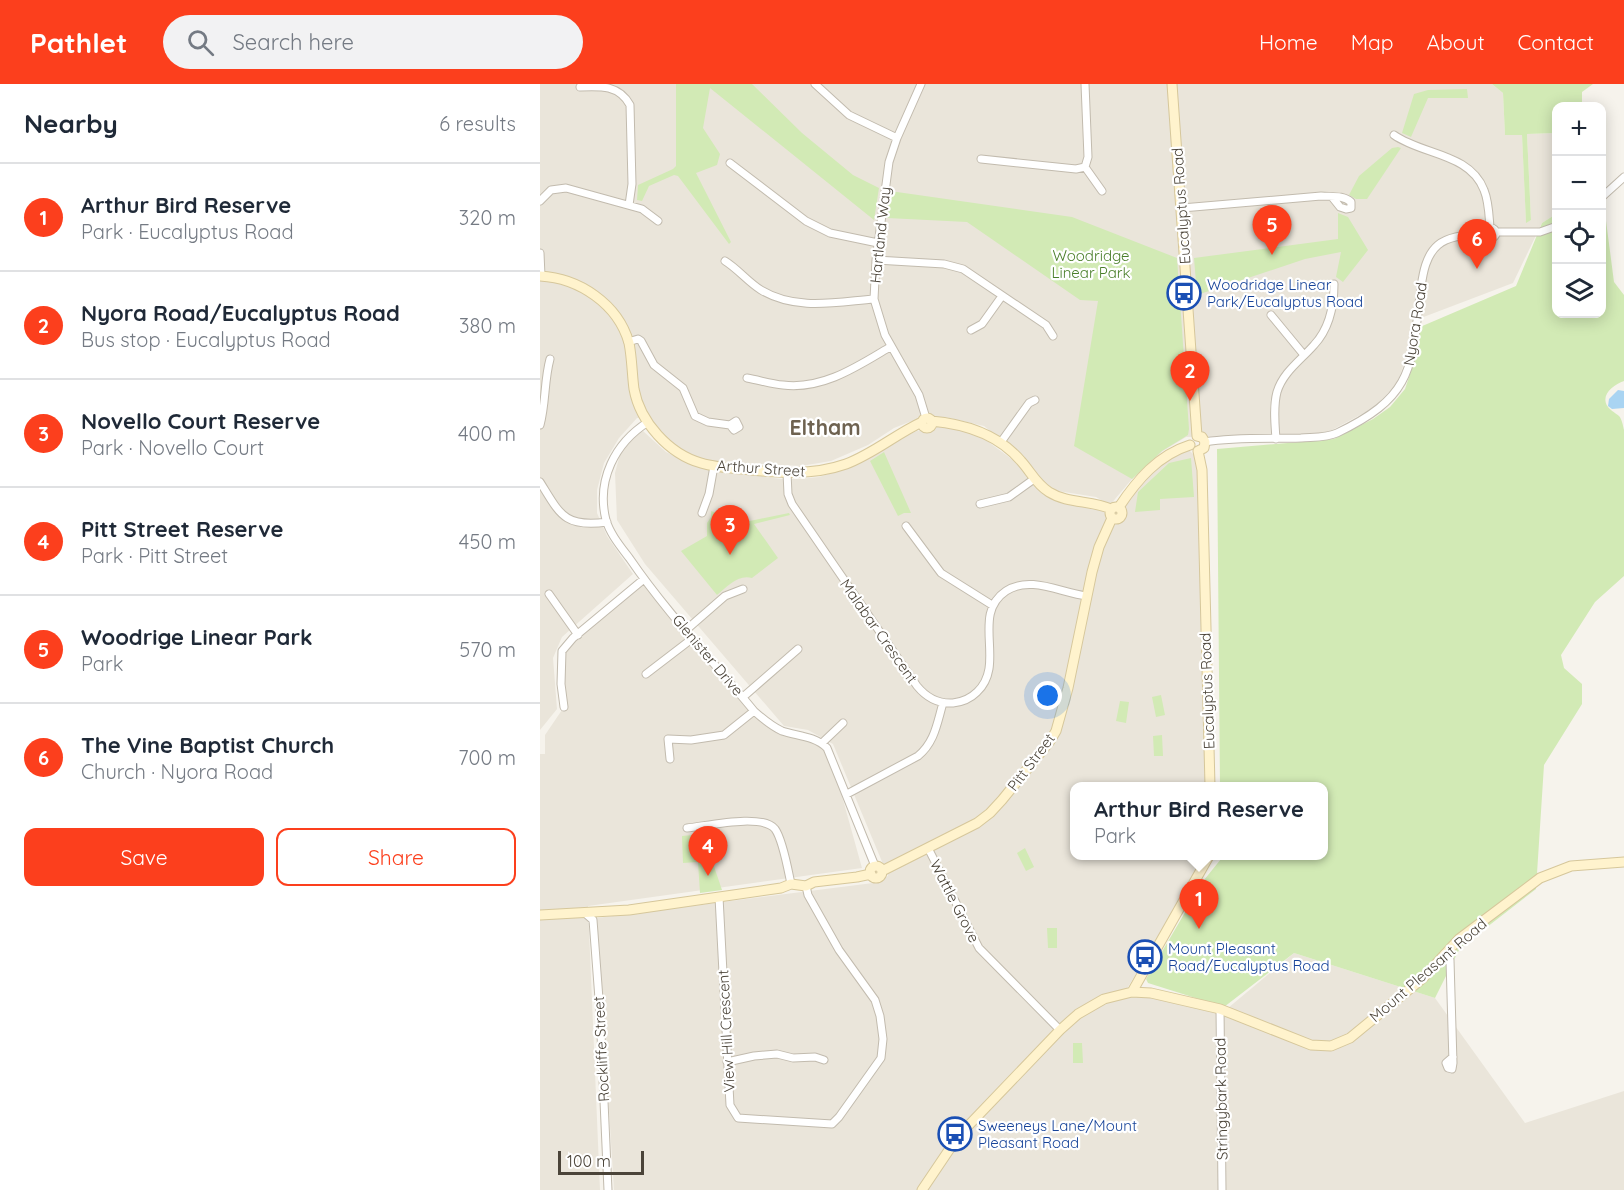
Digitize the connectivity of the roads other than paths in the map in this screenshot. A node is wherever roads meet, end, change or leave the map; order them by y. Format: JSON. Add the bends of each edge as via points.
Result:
{"nodes":[{"id":1,"x":815,"y":84,"type":"edge"},
{"id":2,"x":921,"y":84,"type":"edge"},
{"id":3,"x":1085,"y":84,"type":"edge"},
{"id":4,"x":1172,"y":84,"type":"edge"},
{"id":5,"x":580,"y":87,"type":"dead end"},
{"id":6,"x":1394,"y":135,"type":"dead end"},
{"id":7,"x":897,"y":138,"type":"junction"},
{"id":8,"x":981,"y":159,"type":"dead end"},
{"id":9,"x":730,"y":163,"type":"dead end"},
{"id":10,"x":1085,"y":167,"type":"junction"},
{"id":11,"x":1624,"y":177,"type":"edge"},
{"id":12,"x":1102,"y":191,"type":"dead end"},
{"id":13,"x":1606,"y":193,"type":"edge"},
{"id":14,"x":1332,"y":197,"type":"dead end"},
{"id":15,"x":540,"y":201,"type":"edge"},
{"id":16,"x":629,"y":205,"type":"junction"},
{"id":17,"x":1182,"y":208,"type":"junction"},
{"id":18,"x":658,"y":221,"type":"dead end"},
{"id":19,"x":1552,"y":228,"type":"edge"},
{"id":20,"x":1490,"y":231,"type":"junction"},
{"id":21,"x":878,"y":243,"type":"junction"},
{"id":22,"x":540,"y":253,"type":"edge"},
{"id":23,"x":876,"y":260,"type":"junction"},
{"id":24,"x":725,"y":261,"type":"dead end"},
{"id":25,"x":541,"y":276,"type":"edge"},
{"id":26,"x":1334,"y":284,"type":"dead end"},
{"id":27,"x":1002,"y":296,"type":"junction"},
{"id":28,"x":874,"y":299,"type":"junction"},
{"id":29,"x":1271,"y":315,"type":"dead end"},
{"id":30,"x":971,"y":330,"type":"dead end"},
{"id":31,"x":1053,"y":336,"type":"dead end"},
{"id":32,"x":628,"y":342,"type":"junction"},
{"id":33,"x":890,"y":347,"type":"junction"},
{"id":34,"x":1304,"y":355,"type":"junction"},
{"id":35,"x":550,"y":358,"type":"dead end"},
{"id":36,"x":747,"y":378,"type":"dead end"},
{"id":37,"x":1035,"y":400,"type":"dead end"},
{"id":38,"x":648,"y":422,"type":"junction"},
{"id":39,"x":927,"y":422,"type":"junction"},
{"id":40,"x":540,"y":425,"type":"edge"},
{"id":41,"x":730,"y":425,"type":"dead end"},
{"id":42,"x":1197,"y":436,"type":"junction"},
{"id":43,"x":1275,"y":439,"type":"junction"},
{"id":44,"x":1001,"y":442,"type":"junction"},
{"id":45,"x":1205,"y":442,"type":"junction"},
{"id":46,"x":1190,"y":445,"type":"junction"},
{"id":47,"x":1198,"y":451,"type":"junction"},
{"id":48,"x":714,"y":466,"type":"junction"},
{"id":49,"x":787,"y":473,"type":"junction"},
{"id":50,"x":1034,"y":479,"type":"junction"},
{"id":51,"x":540,"y":482,"type":"edge"},
{"id":52,"x":980,"y":504,"type":"dead end"},
{"id":53,"x":1114,"y":511,"type":"junction"},
{"id":54,"x":702,"y":513,"type":"dead end"},
{"id":55,"x":607,"y":522,"type":"junction"},
{"id":56,"x":906,"y":526,"type":"dead end"},
{"id":57,"x":644,"y":579,"type":"junction"},
{"id":58,"x":743,"y":590,"type":"dead end"},
{"id":59,"x":549,"y":594,"type":"dead end"},
{"id":60,"x":1087,"y":596,"type":"junction"},
{"id":61,"x":992,"y":605,"type":"junction"},
{"id":62,"x":686,"y":630,"type":"junction"},
{"id":63,"x":578,"y":634,"type":"junction"},
{"id":64,"x":693,"y":638,"type":"junction"},
{"id":65,"x":798,"y":649,"type":"dead end"},
{"id":66,"x":646,"y":674,"type":"dead end"},
{"id":67,"x":743,"y":697,"type":"junction"},
{"id":68,"x":943,"y":703,"type":"junction"},
{"id":69,"x":564,"y":707,"type":"dead end"},
{"id":70,"x":754,"y":711,"type":"junction"},
{"id":71,"x":843,"y":723,"type":"dead end"},
{"id":72,"x":822,"y":743,"type":"junction"},
{"id":73,"x":670,"y":759,"type":"dead end"},
{"id":74,"x":1210,"y":782,"type":"edge"},
{"id":75,"x":847,"y":794,"type":"junction"},
{"id":76,"x":687,"y":828,"type":"dead end"},
{"id":77,"x":928,"y":848,"type":"junction"},
{"id":78,"x":1206,"y":860,"type":"edge"},
{"id":79,"x":1624,"y":862,"type":"edge"},
{"id":80,"x":876,"y":870,"type":"junction"},
{"id":81,"x":791,"y":884,"type":"junction"},
{"id":82,"x":806,"y":886,"type":"junction"},
{"id":83,"x":719,"y":897,"type":"junction"},
{"id":84,"x":585,"y":913,"type":"junction"},
{"id":85,"x":540,"y":915,"type":"edge"},
{"id":86,"x":1444,"y":954,"type":"junction"},
{"id":87,"x":1132,"y":992,"type":"junction"},
{"id":88,"x":1220,"y":1008,"type":"junction"},
{"id":89,"x":1060,"y":1030,"type":"junction"},
{"id":90,"x":1453,"y":1058,"type":"dead end"},
{"id":91,"x":824,"y":1060,"type":"dead end"},
{"id":92,"x":728,"y":1062,"type":"junction"},
{"id":93,"x":608,"y":1190,"type":"edge"},
{"id":94,"x":922,"y":1190,"type":"edge"},
{"id":95,"x":1222,"y":1190,"type":"edge"}],
"edges":[{"from":1,"to":7,"type":"street","via":[[849,116]]},
{"from":2,"to":7,"type":"street","name":"Hartland Way"},
{"from":3,"to":10,"type":"street"},
{"from":4,"to":17,"type":"street","name":"Eucalyptus Road"},
{"from":5,"to":16,"type":"street","via":[[612,88],[630,105]]},
{"from":6,"to":20,"type":"street","via":[[1469,168],[1484,189]]},
{"from":7,"to":21,"type":"street","name":"Hartland Way","via":[[889,162]]},
{"from":8,"to":10,"type":"street"},
{"from":9,"to":21,"type":"street","via":[[806,221],[830,233]]},
{"from":10,"to":12,"type":"street"},
{"from":11,"to":13,"type":"street"},
{"from":14,"to":17,"type":"street"},
{"from":15,"to":16,"type":"street","via":[[551,190],[563,187]]},
{"from":16,"to":18,"type":"street"},
{"from":17,"to":42,"type":"street","name":"Eucalyptus Road"},
{"from":19,"to":20,"type":"street","name":"Nyora Road","via":[[1540,232]]},
{"from":20,"to":43,"type":"street","name":"Nyora Road","via":[[1451,238],[1432,251],[1422,278],[1408,371],[1387,404],[1330,436]]},
{"from":21,"to":23,"type":"street","name":"Hartland Way"},
{"from":22,"to":25,"type":"street"},
{"from":23,"to":27,"type":"street","via":[[954,266]]},
{"from":23,"to":28,"type":"street","name":"Hartland Way"},
{"from":24,"to":28,"type":"street","via":[[760,289],[785,300],[813,304]]},
{"from":25,"to":32,"type":"street","name":"Arthur Street","via":[[575,284],[595,296],[613,314]]},
{"from":26,"to":34,"type":"street","via":[[1330,319],[1316,344]]},
{"from":27,"to":30,"type":"street","via":[[982,324]]},
{"from":27,"to":31,"type":"street","via":[[1046,325]]},
{"from":28,"to":33,"type":"street","name":"Hartland Way"},
{"from":29,"to":34,"type":"street"},
{"from":32,"to":38,"type":"street","name":"Arthur Street","via":[[634,389]]},
{"from":32,"to":41,"type":"street","via":[[641,340],[654,365],[684,388],[695,416]]},
{"from":33,"to":36,"type":"street","via":[[853,369],[814,384],[785,386]]},
{"from":33,"to":39,"type":"street","name":"Hartland Way","via":[[919,395]]},
{"from":34,"to":43,"type":"street","via":[[1277,391]]},
{"from":35,"to":40,"type":"street"},
{"from":37,"to":44,"type":"street"},
{"from":38,"to":48,"type":"street","name":"Arthur Street","via":[[676,451]]},
{"from":38,"to":55,"type":"street","name":"Glenister Drive","via":[[624,440],[608,467],[604,499]]},
{"from":39,"to":44,"type":"street","name":"Arthur Street","via":[[973,429]]},
{"from":39,"to":49,"type":"street","name":"Arthur Street","via":[[843,465]]},
{"from":42,"to":45,"type":"street"},
{"from":42,"to":46,"type":"street"},
{"from":43,"to":45,"type":"street","name":"Nyora Road"},
{"from":44,"to":50,"type":"street","name":"Arthur Street"},
{"from":45,"to":47,"type":"street"},
{"from":46,"to":47,"type":"street"},
{"from":46,"to":53,"type":"street","name":"Pitt Street","via":[[1165,455]]},
{"from":47,"to":74,"type":"street","name":"Eucalyptus Road","via":[[1202,470]]},
{"from":48,"to":49,"type":"street","name":"Arthur Street"},
{"from":48,"to":54,"type":"street"},
{"from":49,"to":68,"type":"street","name":"Malabar Crescent","via":[[789,499],[798,514],[917,686]]},
{"from":50,"to":52,"type":"street","via":[[1009,497]]},
{"from":50,"to":53,"type":"street","name":"Arthur Street","via":[[1058,497],[1101,504]]},
{"from":51,"to":55,"type":"street","via":[[553,505],[569,519],[588,524]]},
{"from":53,"to":60,"type":"street","name":"Pitt Street","via":[[1099,547]]},
{"from":55,"to":57,"type":"street","name":"Glenister Drive"},
{"from":56,"to":61,"type":"street","via":[[941,573]]},
{"from":57,"to":62,"type":"street","name":"Glenister Drive"},
{"from":57,"to":63,"type":"street"},
{"from":58,"to":62,"type":"street","via":[[725,596]]},
{"from":59,"to":63,"type":"street"},
{"from":60,"to":61,"type":"street","via":[[1032,584],[1007,591]]},
{"from":60,"to":77,"type":"street","name":"Pitt Street","via":[[1066,697],[1050,741],[990,813]]},
{"from":61,"to":68,"type":"street","via":[[988,676],[966,700]]},
{"from":62,"to":64,"type":"street","name":"Glenister Drive"},
{"from":63,"to":69,"type":"street","via":[[562,651]]},
{"from":64,"to":66,"type":"street"},
{"from":64,"to":67,"type":"street","name":"Glenister Drive"},
{"from":65,"to":67,"type":"street"},
{"from":67,"to":70,"type":"street","name":"Glenister Drive"},
{"from":68,"to":75,"type":"street","via":[[934,736],[924,751]]},
{"from":70,"to":72,"type":"street","name":"Glenister Drive","via":[[782,731]]},
{"from":70,"to":73,"type":"street","via":[[724,735],[669,740]]},
{"from":71,"to":72,"type":"street"},
{"from":72,"to":75,"type":"street","via":[[831,753]]},
{"from":75,"to":80,"type":"street"},
{"from":76,"to":81,"type":"street","via":[[755,820],[769,824],[777,833]]},
{"from":77,"to":80,"type":"street","name":"Pitt Street"},
{"from":77,"to":89,"type":"street","name":"Wattle Grove","via":[[979,948]]},
{"from":78,"to":87,"type":"street"},
{"from":79,"to":86,"type":"street","name":"Mount Pleasant Road","via":[[1583,864],[1550,873]]},
{"from":80,"to":82,"type":"street","name":"Pitt Street"},
{"from":81,"to":82,"type":"street","name":"Pitt Street"},
{"from":81,"to":83,"type":"street","name":"Pitt Street"},
{"from":82,"to":92,"type":"street","name":"View Hill Crescent","via":[[839,950],[878,1006],[883,1039],[881,1058],[832,1124],[738,1118],[730,1105]]},
{"from":83,"to":84,"type":"street","name":"Pitt Street"},
{"from":83,"to":92,"type":"street","name":"View Hill Crescent"},
{"from":84,"to":85,"type":"street","name":"Pitt Street"},
{"from":84,"to":93,"type":"street","name":"Rockliffe Street","via":[[593,920]]},
{"from":86,"to":88,"type":"street","name":"Mount Pleasant Road","via":[[1423,978],[1350,1038],[1331,1046],[1311,1045]]},
{"from":86,"to":90,"type":"street","via":[[1450,960],[1452,977]]},
{"from":87,"to":88,"type":"street","name":"Mount Pleasant Road"},
{"from":87,"to":89,"type":"street","name":"Mount Pleasant Road","via":[[1089,1006]]},
{"from":88,"to":95,"type":"street","name":"Stringybark Road"},
{"from":89,"to":94,"type":"street","name":"Mount Pleasant Road","via":[[960,1135]]},
{"from":91,"to":92,"type":"street","via":[[777,1054]]}]}
